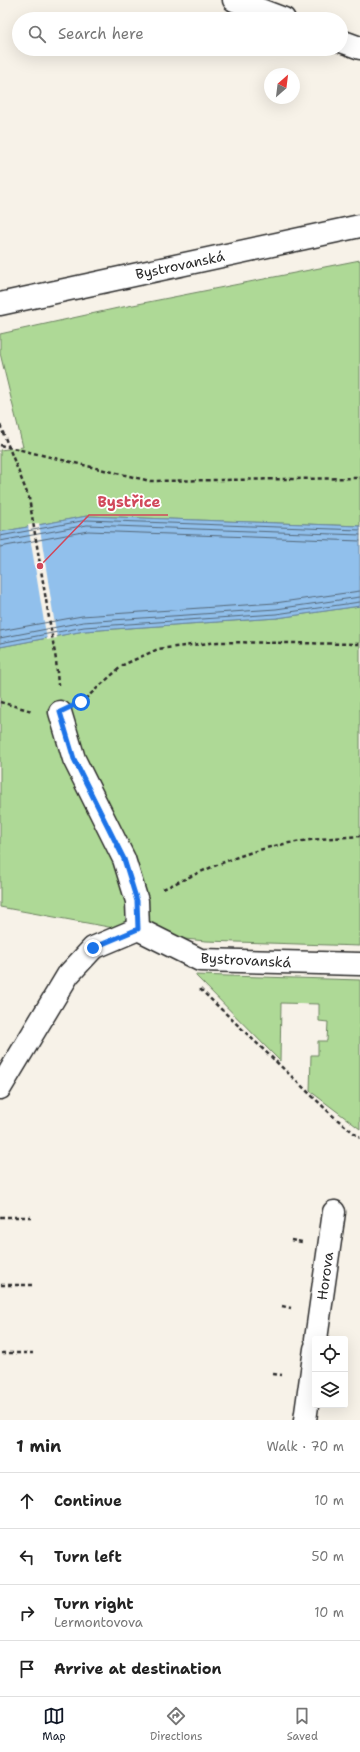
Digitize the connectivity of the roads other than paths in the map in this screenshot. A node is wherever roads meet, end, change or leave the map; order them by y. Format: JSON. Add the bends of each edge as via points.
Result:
{"nodes":[{"id":1,"x":234,"y":0,"type":"edge"},
{"id":2,"x":266,"y":12,"type":"edge"},
{"id":3,"x":348,"y":44,"type":"edge"},
{"id":4,"x":360,"y":48,"type":"edge"},
{"id":5,"x":360,"y":226,"type":"edge"},
{"id":6,"x":0,"y":304,"type":"edge"},
{"id":7,"x":60,"y":712,"type":"road end"},
{"id":8,"x":138,"y":929,"type":"junction"},
{"id":9,"x":360,"y":964,"type":"edge"},
{"id":10,"x":0,"y":1088,"type":"edge"},
{"id":11,"x":334,"y":1212,"type":"dead end"},
{"id":12,"x":316,"y":1336,"type":"edge"},
{"id":13,"x":312,"y":1370,"type":"edge"},
{"id":14,"x":305,"y":1420,"type":"edge"}],
"edges":[{"from":1,"to":2,"type":"street"},
{"from":3,"to":4,"type":"street"},
{"from":5,"to":6,"type":"street","name":"Bystrovanská"},
{"from":7,"to":8,"type":"street","via":[[74,759],[124,859],[137,901]]},
{"from":8,"to":9,"type":"street","name":"Bystrovanská","via":[[200,960]]},
{"from":8,"to":10,"type":"street","via":[[93,948],[68,975]]},
{"from":11,"to":12,"type":"street","name":"Horova"},
{"from":13,"to":14,"type":"street"}]}
